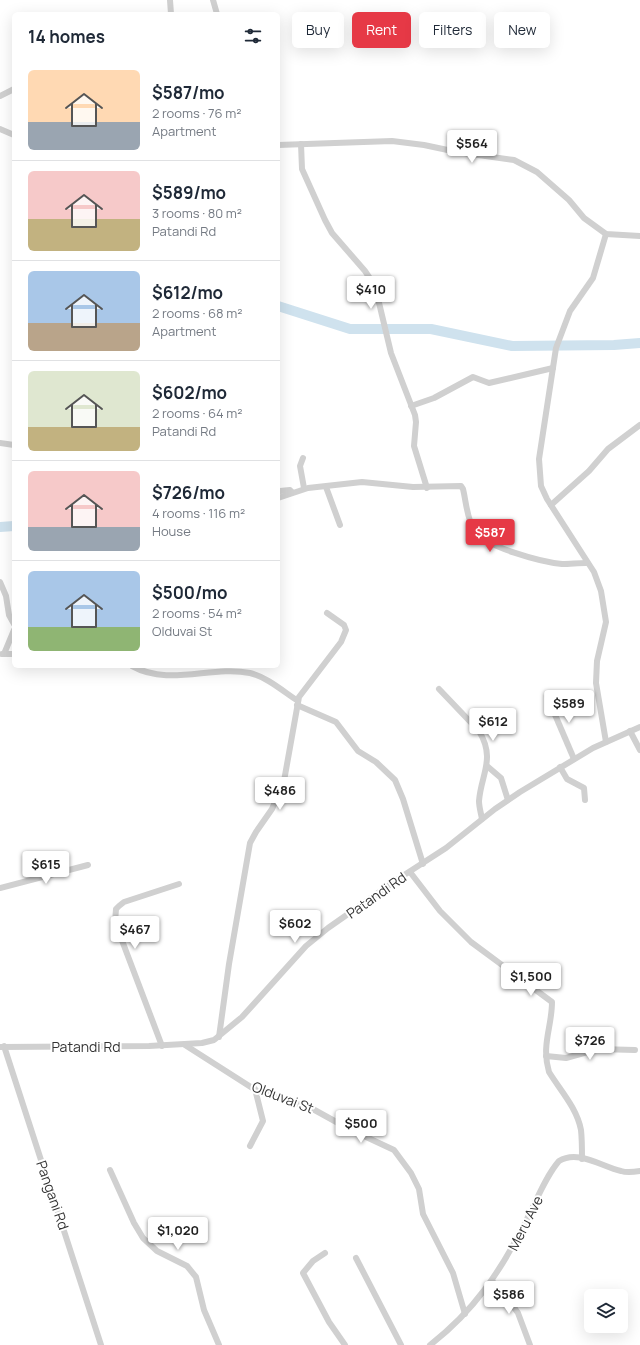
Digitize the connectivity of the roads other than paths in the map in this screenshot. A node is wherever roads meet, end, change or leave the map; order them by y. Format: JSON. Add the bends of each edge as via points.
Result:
{"nodes":[{"id":1,"x":170,"y":0,"type":"edge"},
{"id":2,"x":213,"y":0,"type":"edge"},
{"id":3,"x":171,"y":12,"type":"edge"},
{"id":4,"x":216,"y":12,"type":"edge"},
{"id":5,"x":12,"y":90,"type":"edge"},
{"id":6,"x":0,"y":96,"type":"edge"},
{"id":7,"x":0,"y":128,"type":"edge"},
{"id":8,"x":12,"y":134,"type":"edge"},
{"id":9,"x":301,"y":144,"type":"junction"},
{"id":10,"x":280,"y":145,"type":"edge"},
{"id":11,"x":606,"y":234,"type":"junction"},
{"id":12,"x":640,"y":236,"type":"edge"},
{"id":13,"x":553,"y":368,"type":"junction"},
{"id":14,"x":411,"y":406,"type":"junction"},
{"id":15,"x":640,"y":426,"type":"edge"},
{"id":16,"x":0,"y":443,"type":"edge"},
{"id":17,"x":12,"y":444,"type":"edge"},
{"id":18,"x":303,"y":458,"type":"dead end"},
{"id":19,"x":326,"y":487,"type":"junction"},
{"id":20,"x":304,"y":488,"type":"junction"},
{"id":21,"x":427,"y":488,"type":"junction"},
{"id":22,"x":280,"y":494,"type":"edge"},
{"id":23,"x":551,"y":505,"type":"junction"},
{"id":24,"x":340,"y":525,"type":"dead end"},
{"id":25,"x":586,"y":563,"type":"junction"},
{"id":26,"x":0,"y":582,"type":"edge"},
{"id":27,"x":326,"y":613,"type":"dead end"},
{"id":28,"x":12,"y":621,"type":"edge"},
{"id":29,"x":12,"y":634,"type":"edge"},
{"id":30,"x":2,"y":654,"type":"edge"},
{"id":31,"x":139,"y":668,"type":"edge"},
{"id":32,"x":439,"y":689,"type":"dead end"},
{"id":33,"x":547,"y":696,"type":"dead end"},
{"id":34,"x":297,"y":703,"type":"junction"},
{"id":35,"x":640,"y":727,"type":"edge"},
{"id":36,"x":630,"y":731,"type":"junction"},
{"id":37,"x":606,"y":742,"type":"junction"},
{"id":38,"x":640,"y":750,"type":"edge"},
{"id":39,"x":574,"y":759,"type":"junction"},
{"id":40,"x":487,"y":766,"type":"junction"},
{"id":41,"x":560,"y":767,"type":"junction"},
{"id":42,"x":508,"y":800,"type":"junction"},
{"id":43,"x":585,"y":800,"type":"dead end"},
{"id":44,"x":482,"y":819,"type":"junction"},
{"id":45,"x":423,"y":864,"type":"junction"},
{"id":46,"x":88,"y":865,"type":"dead end"},
{"id":47,"x":410,"y":872,"type":"junction"},
{"id":48,"x":179,"y":884,"type":"dead end"},
{"id":49,"x":0,"y":888,"type":"edge"},
{"id":50,"x":219,"y":1037,"type":"junction"},
{"id":51,"x":185,"y":1045,"type":"junction"},
{"id":52,"x":2,"y":1046,"type":"edge"},
{"id":53,"x":162,"y":1046,"type":"junction"},
{"id":54,"x":635,"y":1050,"type":"dead end"},
{"id":55,"x":546,"y":1056,"type":"junction"},
{"id":56,"x":255,"y":1089,"type":"junction"},
{"id":57,"x":250,"y":1146,"type":"dead end"},
{"id":58,"x":582,"y":1159,"type":"junction"},
{"id":59,"x":110,"y":1170,"type":"dead end"},
{"id":60,"x":640,"y":1171,"type":"edge"},
{"id":61,"x":325,"y":1253,"type":"dead end"},
{"id":62,"x":356,"y":1258,"type":"dead end"},
{"id":63,"x":492,"y":1281,"type":"junction"},
{"id":64,"x":465,"y":1314,"type":"junction"},
{"id":65,"x":101,"y":1345,"type":"edge"},
{"id":66,"x":219,"y":1345,"type":"edge"},
{"id":67,"x":345,"y":1345,"type":"edge"},
{"id":68,"x":401,"y":1345,"type":"edge"},
{"id":69,"x":430,"y":1345,"type":"edge"},
{"id":70,"x":530,"y":1345,"type":"edge"}],
"edges":[{"from":1,"to":3,"type":"street"},
{"from":2,"to":4,"type":"street"},
{"from":5,"to":6,"type":"street"},
{"from":7,"to":8,"type":"street"},
{"from":9,"to":10,"type":"street"},
{"from":9,"to":11,"type":"street","via":[[392,140],[514,160],[537,172],[569,200],[584,218]]},
{"from":9,"to":14,"type":"street","via":[[303,172],[324,220],[375,286],[391,353]]},
{"from":11,"to":12,"type":"street"},
{"from":11,"to":13,"type":"street","via":[[593,278],[570,311],[558,341]]},
{"from":13,"to":14,"type":"street","via":[[487,383],[473,377],[434,398]]},
{"from":13,"to":23,"type":"street","via":[[539,459],[541,486]]},
{"from":14,"to":21,"type":"street","via":[[416,422],[414,446]]},
{"from":15,"to":23,"type":"street","via":[[608,450]]},
{"from":16,"to":17,"type":"street"},
{"from":18,"to":20,"type":"street","via":[[300,466]]},
{"from":19,"to":20,"type":"street"},
{"from":19,"to":21,"type":"street","via":[[362,482]]},
{"from":19,"to":24,"type":"street"},
{"from":20,"to":22,"type":"street"},
{"from":21,"to":25,"type":"street","via":[[462,487],[474,531],[496,546],[530,558],[557,563]]},
{"from":23,"to":25,"type":"street"},
{"from":25,"to":37,"type":"street","via":[[599,581],[605,615],[596,683]]},
{"from":26,"to":28,"type":"street"},
{"from":27,"to":34,"type":"street","via":[[344,625],[346,630],[341,642],[303,691]]},
{"from":29,"to":30,"type":"street"},
{"from":31,"to":34,"type":"street","via":[[169,677],[232,672],[252,674]]},
{"from":32,"to":40,"type":"street","via":[[479,731],[488,758]]},
{"from":33,"to":39,"type":"street"},
{"from":34,"to":45,"type":"street","via":[[336,722],[358,751],[376,762],[395,780]]},
{"from":34,"to":50,"type":"street","via":[[284,781],[272,808],[250,843]]},
{"from":35,"to":36,"type":"street","name":"Patandi Rd"},
{"from":36,"to":37,"type":"street","name":"Patandi Rd"},
{"from":36,"to":38,"type":"street"},
{"from":37,"to":39,"type":"street","name":"Patandi Rd"},
{"from":39,"to":41,"type":"street","name":"Patandi Rd"},
{"from":40,"to":42,"type":"street","via":[[501,778]]},
{"from":40,"to":44,"type":"street","via":[[479,799]]},
{"from":41,"to":42,"type":"street","name":"Patandi Rd"},
{"from":41,"to":43,"type":"street","via":[[567,779],[584,788]]},
{"from":42,"to":44,"type":"street","name":"Patandi Rd"},
{"from":44,"to":45,"type":"street","name":"Patandi Rd"},
{"from":45,"to":47,"type":"street","name":"Patandi Rd"},
{"from":46,"to":49,"type":"street"},
{"from":47,"to":50,"type":"street","name":"Patandi Rd","via":[[306,946],[242,1017]]},
{"from":47,"to":55,"type":"street","via":[[440,912],[470,942],[552,1002]]},
{"from":48,"to":53,"type":"street","via":[[124,902],[119,906],[115,922]]},
{"from":50,"to":51,"type":"street","name":"Patandi Rd"},
{"from":51,"to":53,"type":"street","name":"Patandi Rd"},
{"from":51,"to":56,"type":"street","name":"Olduvai St"},
{"from":52,"to":53,"type":"street","name":"Patandi Rd"},
{"from":52,"to":65,"type":"street","name":"Pangani Rd"},
{"from":54,"to":55,"type":"street","via":[[598,1049],[566,1058]]},
{"from":55,"to":58,"type":"street","via":[[549,1072],[574,1109],[581,1135]]},
{"from":56,"to":57,"type":"street","via":[[263,1121]]},
{"from":56,"to":64,"type":"street","name":"Olduvai St","via":[[311,1108],[394,1150],[419,1189],[423,1214],[453,1273]]},
{"from":58,"to":60,"type":"street","name":"Meru Ave","via":[[623,1172]]},
{"from":58,"to":63,"type":"street","name":"Meru Ave","via":[[565,1158],[557,1162],[510,1253]]},
{"from":59,"to":66,"type":"street","via":[[143,1238],[157,1251],[187,1266],[196,1276],[204,1310]]},
{"from":61,"to":67,"type":"street","via":[[313,1261],[303,1273],[329,1322]]},
{"from":62,"to":68,"type":"street"},
{"from":63,"to":64,"type":"street","name":"Meru Ave"},
{"from":63,"to":70,"type":"street","via":[[518,1313]]},
{"from":64,"to":69,"type":"street","name":"Meru Ave"}]}
